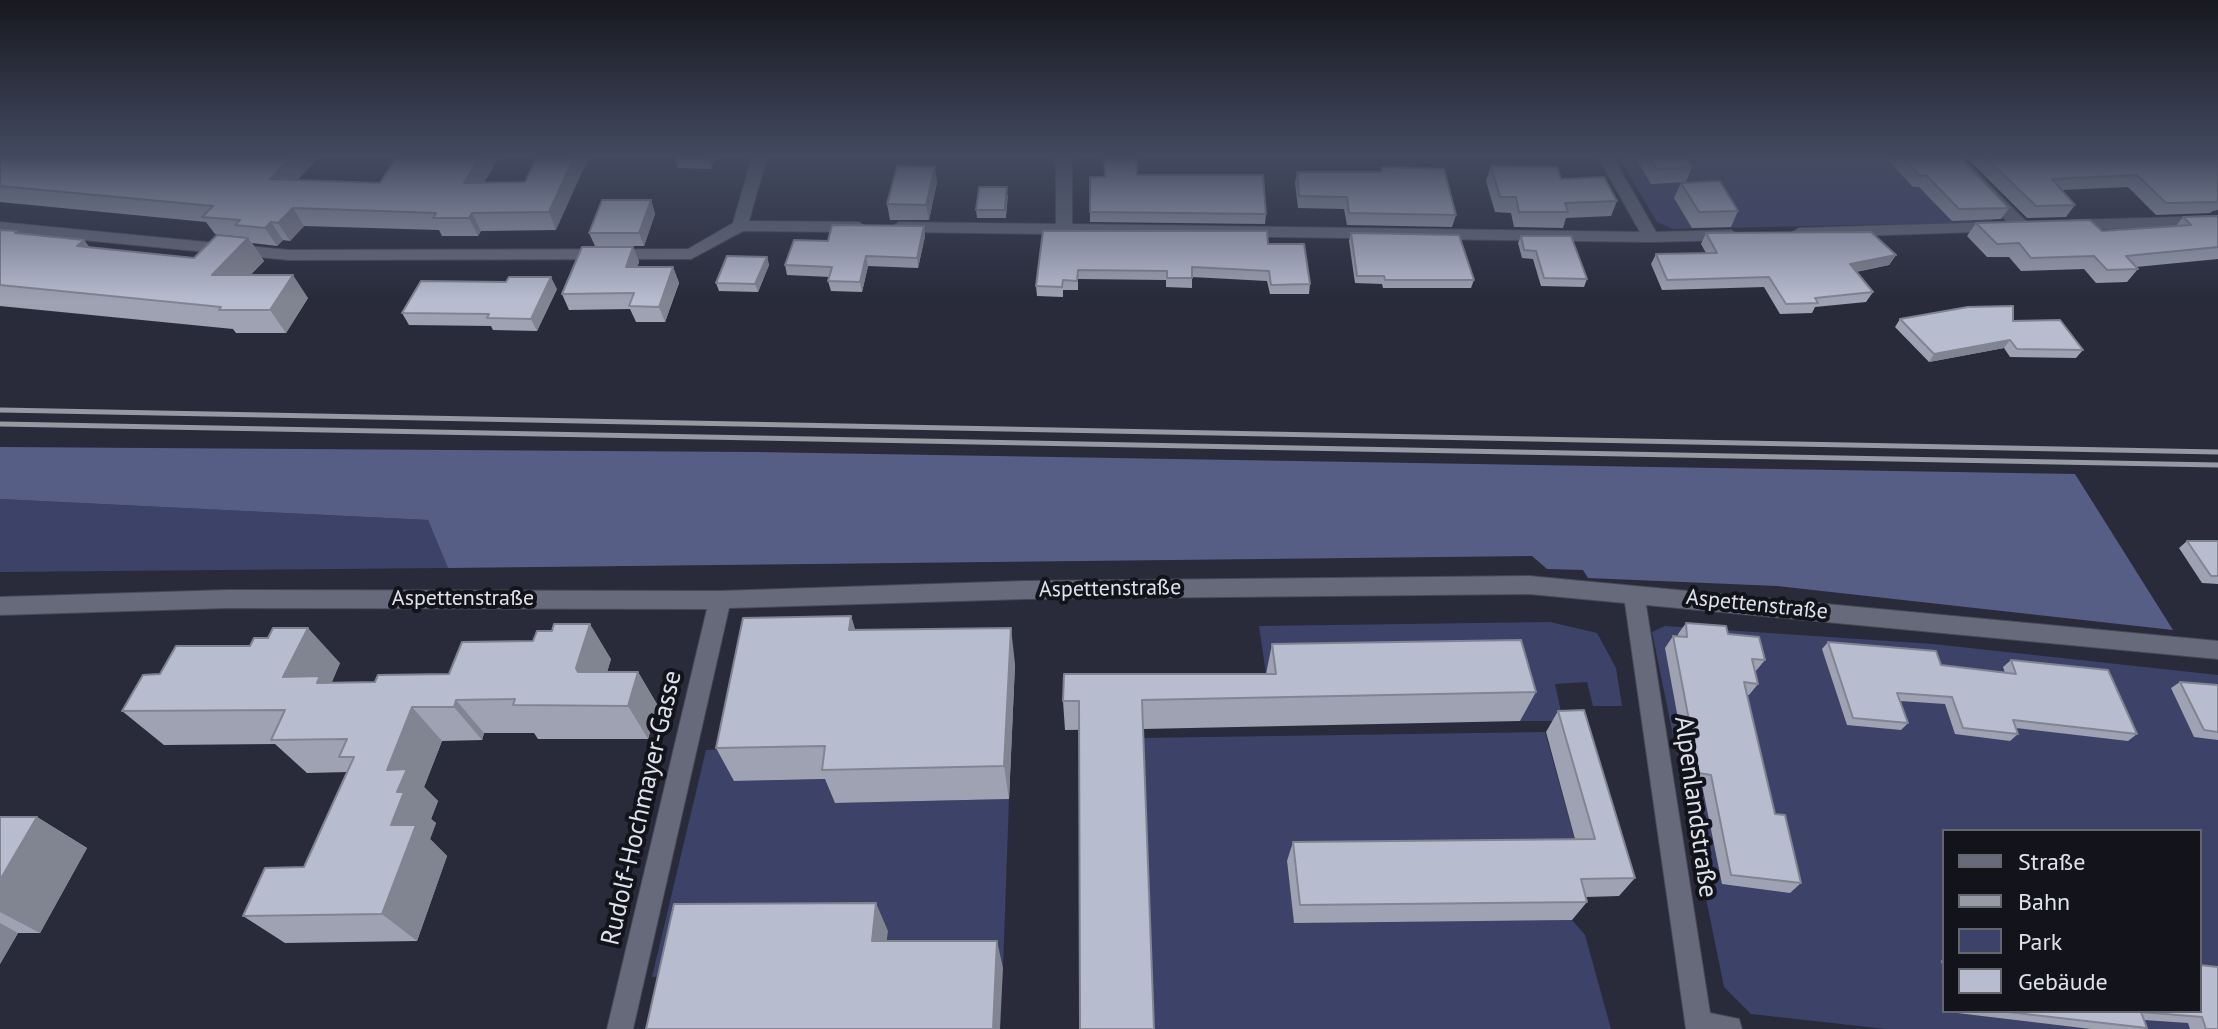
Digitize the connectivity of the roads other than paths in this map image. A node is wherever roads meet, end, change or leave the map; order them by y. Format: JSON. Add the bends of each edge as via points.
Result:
{"nodes":[{"id":1,"x":746,"y":205,"type":"edge"},
{"id":2,"x":1064,"y":205,"type":"edge"},
{"id":3,"x":1633,"y":205,"type":"edge"},
{"id":4,"x":2011,"y":205,"type":"edge"},
{"id":5,"x":2218,"y":221,"type":"edge"},
{"id":6,"x":740,"y":226,"type":"junction"},
{"id":7,"x":2037,"y":226,"type":"junction"},
{"id":8,"x":0,"y":227,"type":"edge"},
{"id":9,"x":1064,"y":228,"type":"junction"},
{"id":10,"x":1775,"y":234,"type":"edge"},
{"id":11,"x":1744,"y":235,"type":"edge"},
{"id":12,"x":1651,"y":237,"type":"junction"},
{"id":13,"x":1634,"y":593,"type":"junction"},
{"id":14,"x":720,"y":600,"type":"junction"},
{"id":15,"x":0,"y":606,"type":"edge"},
{"id":16,"x":2218,"y":650,"type":"edge"},
{"id":17,"x":1699,"y":1027,"type":"edge"},
{"id":18,"x":620,"y":1029,"type":"edge"},
{"id":19,"x":1729,"y":1029,"type":"edge"}],
"edges":[{"from":1,"to":6,"type":"street"},
{"from":2,"to":9,"type":"street"},
{"from":3,"to":12,"type":"street"},
{"from":4,"to":7,"type":"street"},
{"from":5,"to":7,"type":"street"},
{"from":6,"to":8,"type":"street","via":[[691,254],[305,255]]},
{"from":6,"to":9,"type":"street"},
{"from":7,"to":10,"type":"street"},
{"from":9,"to":12,"type":"street"},
{"from":11,"to":12,"type":"street"},
{"from":13,"to":14,"type":"street","name":"Aspettenstraße","via":[[1529,585],[1025,590]]},
{"from":13,"to":16,"type":"street","name":"Aspettenstraße"},
{"from":13,"to":17,"type":"street","name":"Alpenlandstraße"},
{"from":14,"to":15,"type":"street","name":"Aspettenstraße","via":[[228,599]]},
{"from":14,"to":18,"type":"street","name":"Rudolf-Hochmayer-Gasse"},
{"from":17,"to":19,"type":"street"}]}
